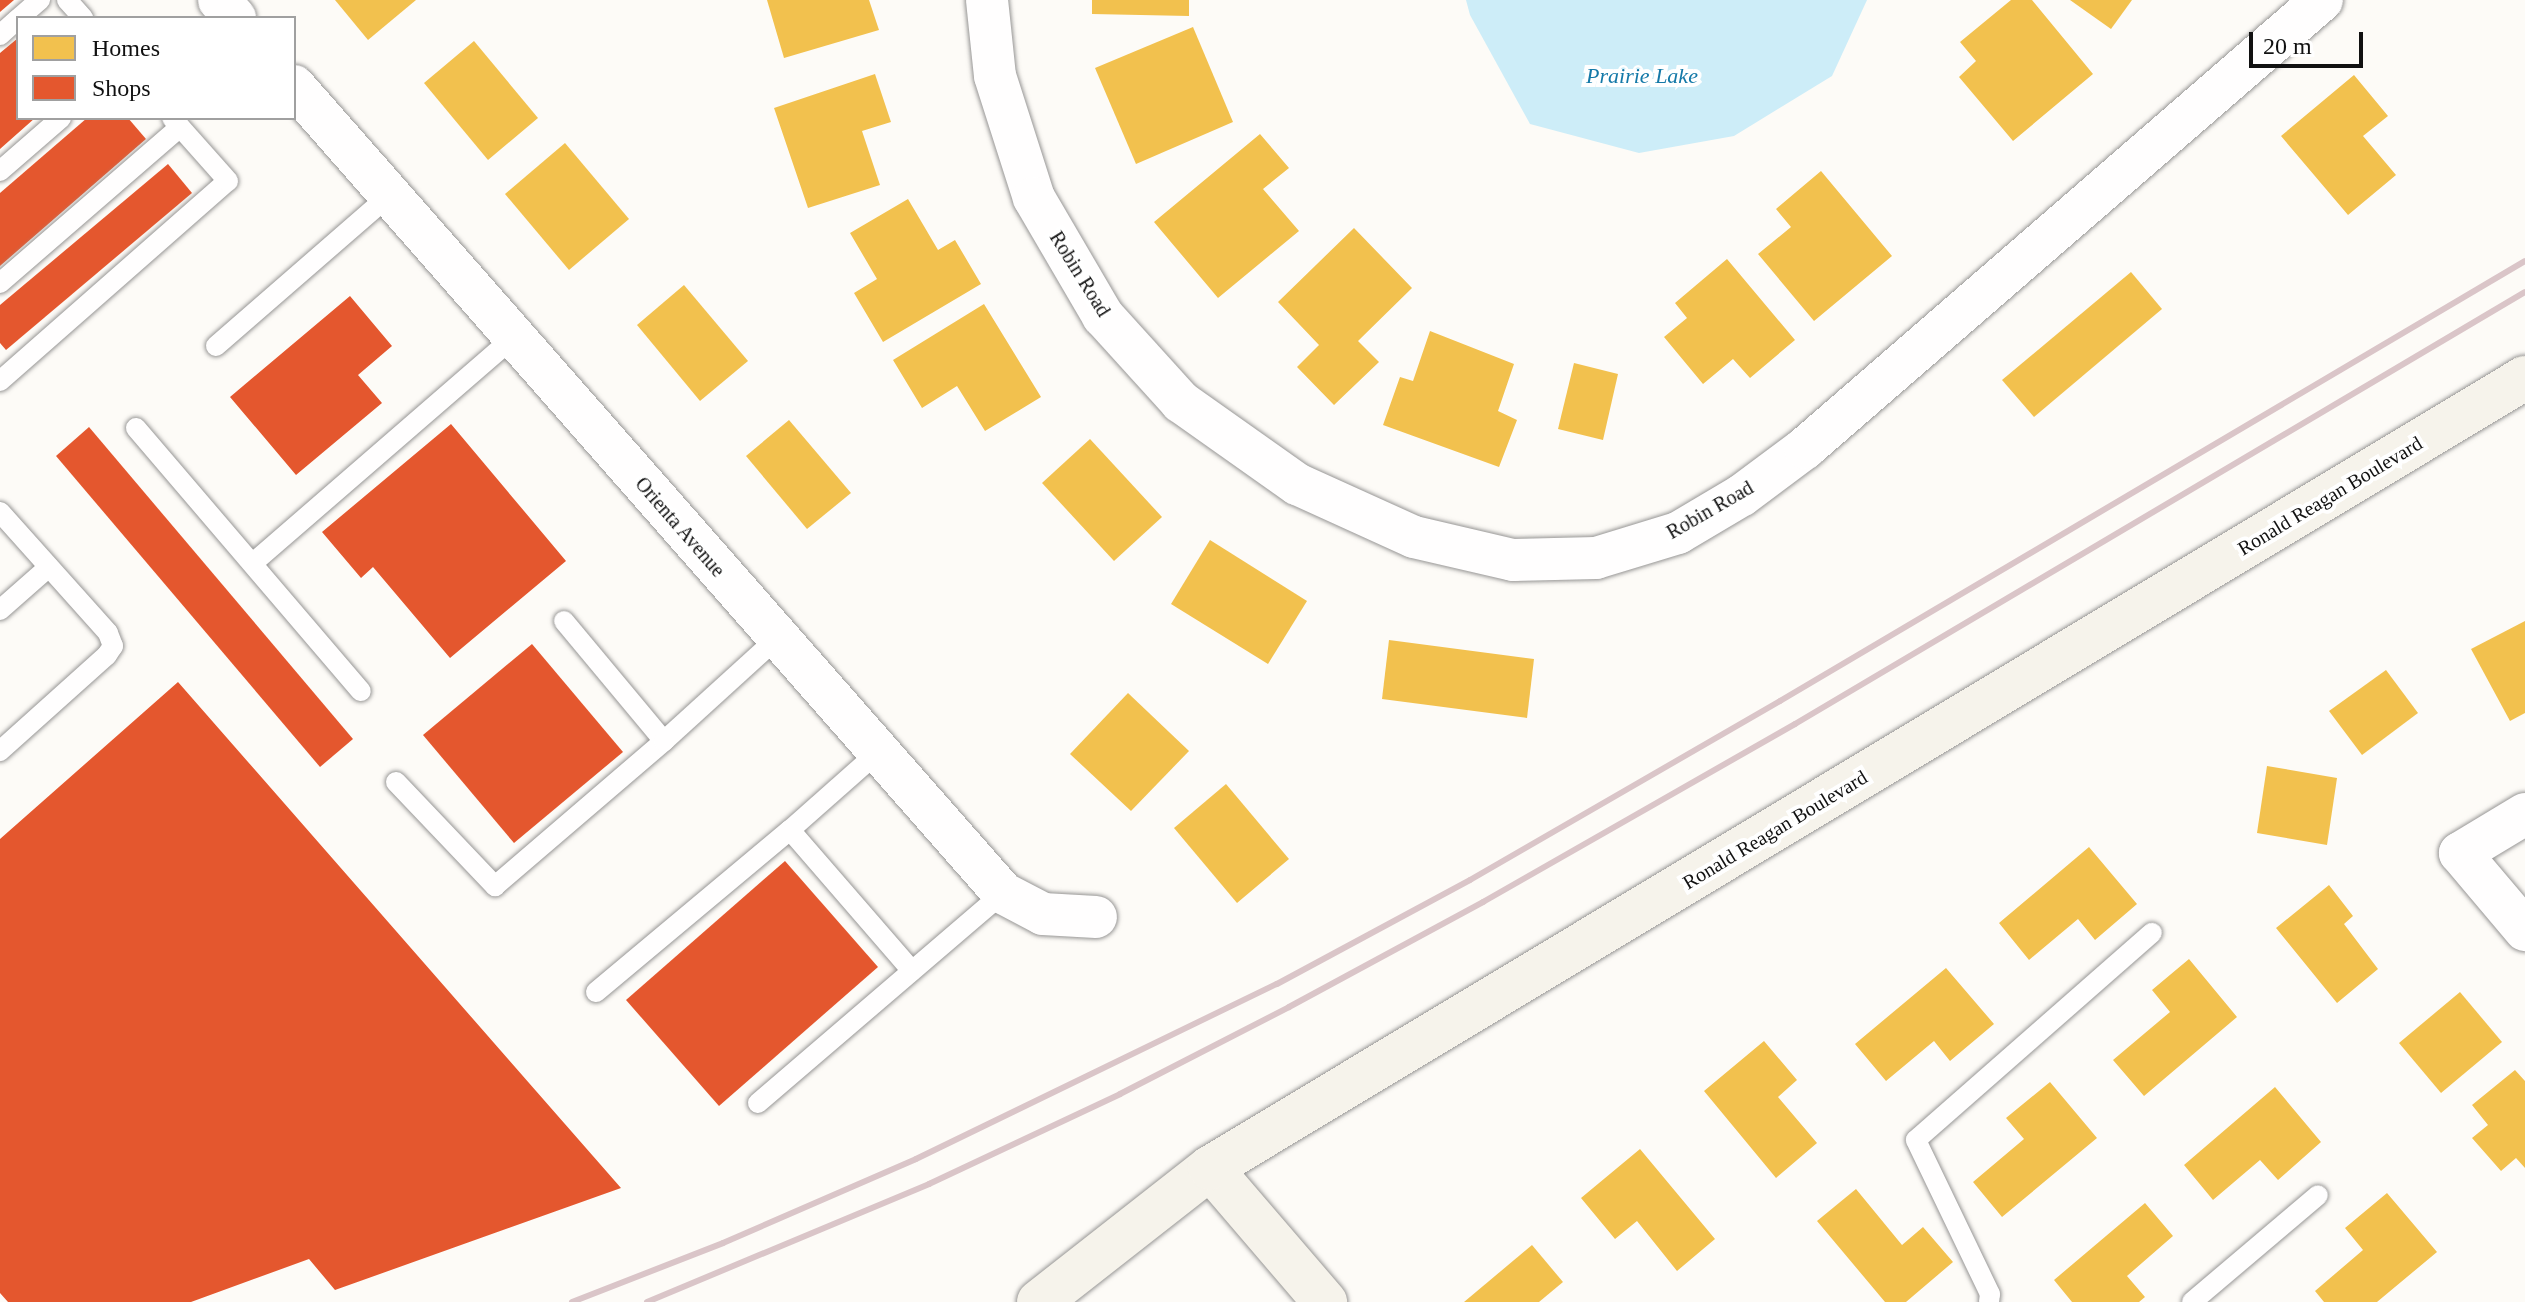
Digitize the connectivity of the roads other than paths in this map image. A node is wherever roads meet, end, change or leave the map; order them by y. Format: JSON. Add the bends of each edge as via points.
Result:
{"nodes":[{"id":1,"x":40,"y":0,"type":"edge"},
{"id":2,"x":67,"y":0,"type":"edge"},
{"id":3,"x":219,"y":0,"type":"edge"},
{"id":4,"x":987,"y":0,"type":"edge"},
{"id":5,"x":2322,"y":0,"type":"edge"},
{"id":6,"x":21,"y":16,"type":"edge"},
{"id":7,"x":81,"y":16,"type":"edge"},
{"id":8,"x":233,"y":16,"type":"edge"},
{"id":9,"x":16,"y":21,"type":"edge"},
{"id":10,"x":0,"y":35,"type":"edge"},
{"id":11,"x":296,"y":88,"type":"edge"},
{"id":12,"x":59,"y":120,"type":"edge"},
{"id":13,"x":176,"y":122,"type":"edge"},
{"id":14,"x":0,"y":171,"type":"edge"},
{"id":15,"x":390,"y":195,"type":"junction"},
{"id":16,"x":0,"y":283,"type":"edge"},
{"id":17,"x":514,"y":337,"type":"junction"},
{"id":18,"x":216,"y":346,"type":"dead end"},
{"id":19,"x":2525,"y":378,"type":"edge"},
{"id":20,"x":0,"y":381,"type":"edge"},
{"id":21,"x":136,"y":428,"type":"dead end"},
{"id":22,"x":0,"y":512,"type":"edge"},
{"id":23,"x":253,"y":563,"type":"junction"},
{"id":24,"x":49,"y":567,"type":"junction"},
{"id":25,"x":0,"y":610,"type":"edge"},
{"id":26,"x":564,"y":621,"type":"dead end"},
{"id":27,"x":777,"y":638,"type":"junction"},
{"id":28,"x":361,"y":691,"type":"dead end"},
{"id":29,"x":664,"y":741,"type":"junction"},
{"id":30,"x":0,"y":751,"type":"edge"},
{"id":31,"x":877,"y":753,"type":"junction"},
{"id":32,"x":396,"y":782,"type":"dead end"},
{"id":33,"x":2525,"y":814,"type":"edge"},
{"id":34,"x":790,"y":830,"type":"junction"},
{"id":35,"x":1003,"y":893,"type":"junction"},
{"id":36,"x":1096,"y":917,"type":"dead end"},
{"id":37,"x":2525,"y":930,"type":"edge"},
{"id":38,"x":2152,"y":933,"type":"dead end"},
{"id":39,"x":912,"y":971,"type":"junction"},
{"id":40,"x":596,"y":992,"type":"dead end"},
{"id":41,"x":758,"y":1103,"type":"dead end"},
{"id":42,"x":1210,"y":1168,"type":"junction"},
{"id":43,"x":2318,"y":1195,"type":"dead end"},
{"id":44,"x":1039,"y":1302,"type":"edge"},
{"id":45,"x":1325,"y":1302,"type":"edge"},
{"id":46,"x":1989,"y":1302,"type":"edge"},
{"id":47,"x":2192,"y":1302,"type":"edge"}],
"edges":[{"from":1,"to":6,"type":"lane"},
{"from":2,"to":7,"type":"lane"},
{"from":3,"to":8,"type":"street"},
{"from":4,"to":5,"type":"street","name":"Robin Road","via":[[995,76],[1034,198],[1103,316],[1181,402],[1297,484],[1414,537],[1513,560],[1596,558],[1678,533],[1742,495],[1817,437]]},
{"from":9,"to":10,"type":"lane"},
{"from":11,"to":15,"type":"street","name":"Orienta Avenue"},
{"from":12,"to":14,"type":"lane"},
{"from":13,"to":16,"type":"lane"},
{"from":13,"to":20,"type":"lane","via":[[228,181]]},
{"from":15,"to":17,"type":"street","name":"Orienta Avenue"},
{"from":15,"to":18,"type":"lane"},
{"from":17,"to":23,"type":"lane"},
{"from":17,"to":27,"type":"street","name":"Orienta Avenue"},
{"from":19,"to":42,"type":"street","name":"Ronald Reagan Boulevard"},
{"from":21,"to":23,"type":"lane"},
{"from":22,"to":24,"type":"lane"},
{"from":23,"to":28,"type":"lane"},
{"from":24,"to":25,"type":"lane"},
{"from":24,"to":30,"type":"lane","via":[[108,633],[113,646]]},
{"from":26,"to":29,"type":"lane"},
{"from":27,"to":29,"type":"lane"},
{"from":27,"to":31,"type":"street","name":"Orienta Avenue"},
{"from":29,"to":32,"type":"lane","via":[[495,886]]},
{"from":31,"to":34,"type":"lane"},
{"from":31,"to":35,"type":"street","name":"Orienta Avenue"},
{"from":33,"to":37,"type":"street","via":[[2460,853]]},
{"from":34,"to":39,"type":"lane"},
{"from":34,"to":40,"type":"lane"},
{"from":35,"to":36,"type":"street","name":"Orienta Avenue","via":[[1043,914]]},
{"from":35,"to":39,"type":"lane"},
{"from":38,"to":46,"type":"lane","via":[[1916,1140],[1990,1294]]},
{"from":39,"to":41,"type":"lane"},
{"from":42,"to":44,"type":"street","name":"Ronald Reagan Boulevard"},
{"from":42,"to":45,"type":"street"},
{"from":43,"to":47,"type":"lane"}]}
